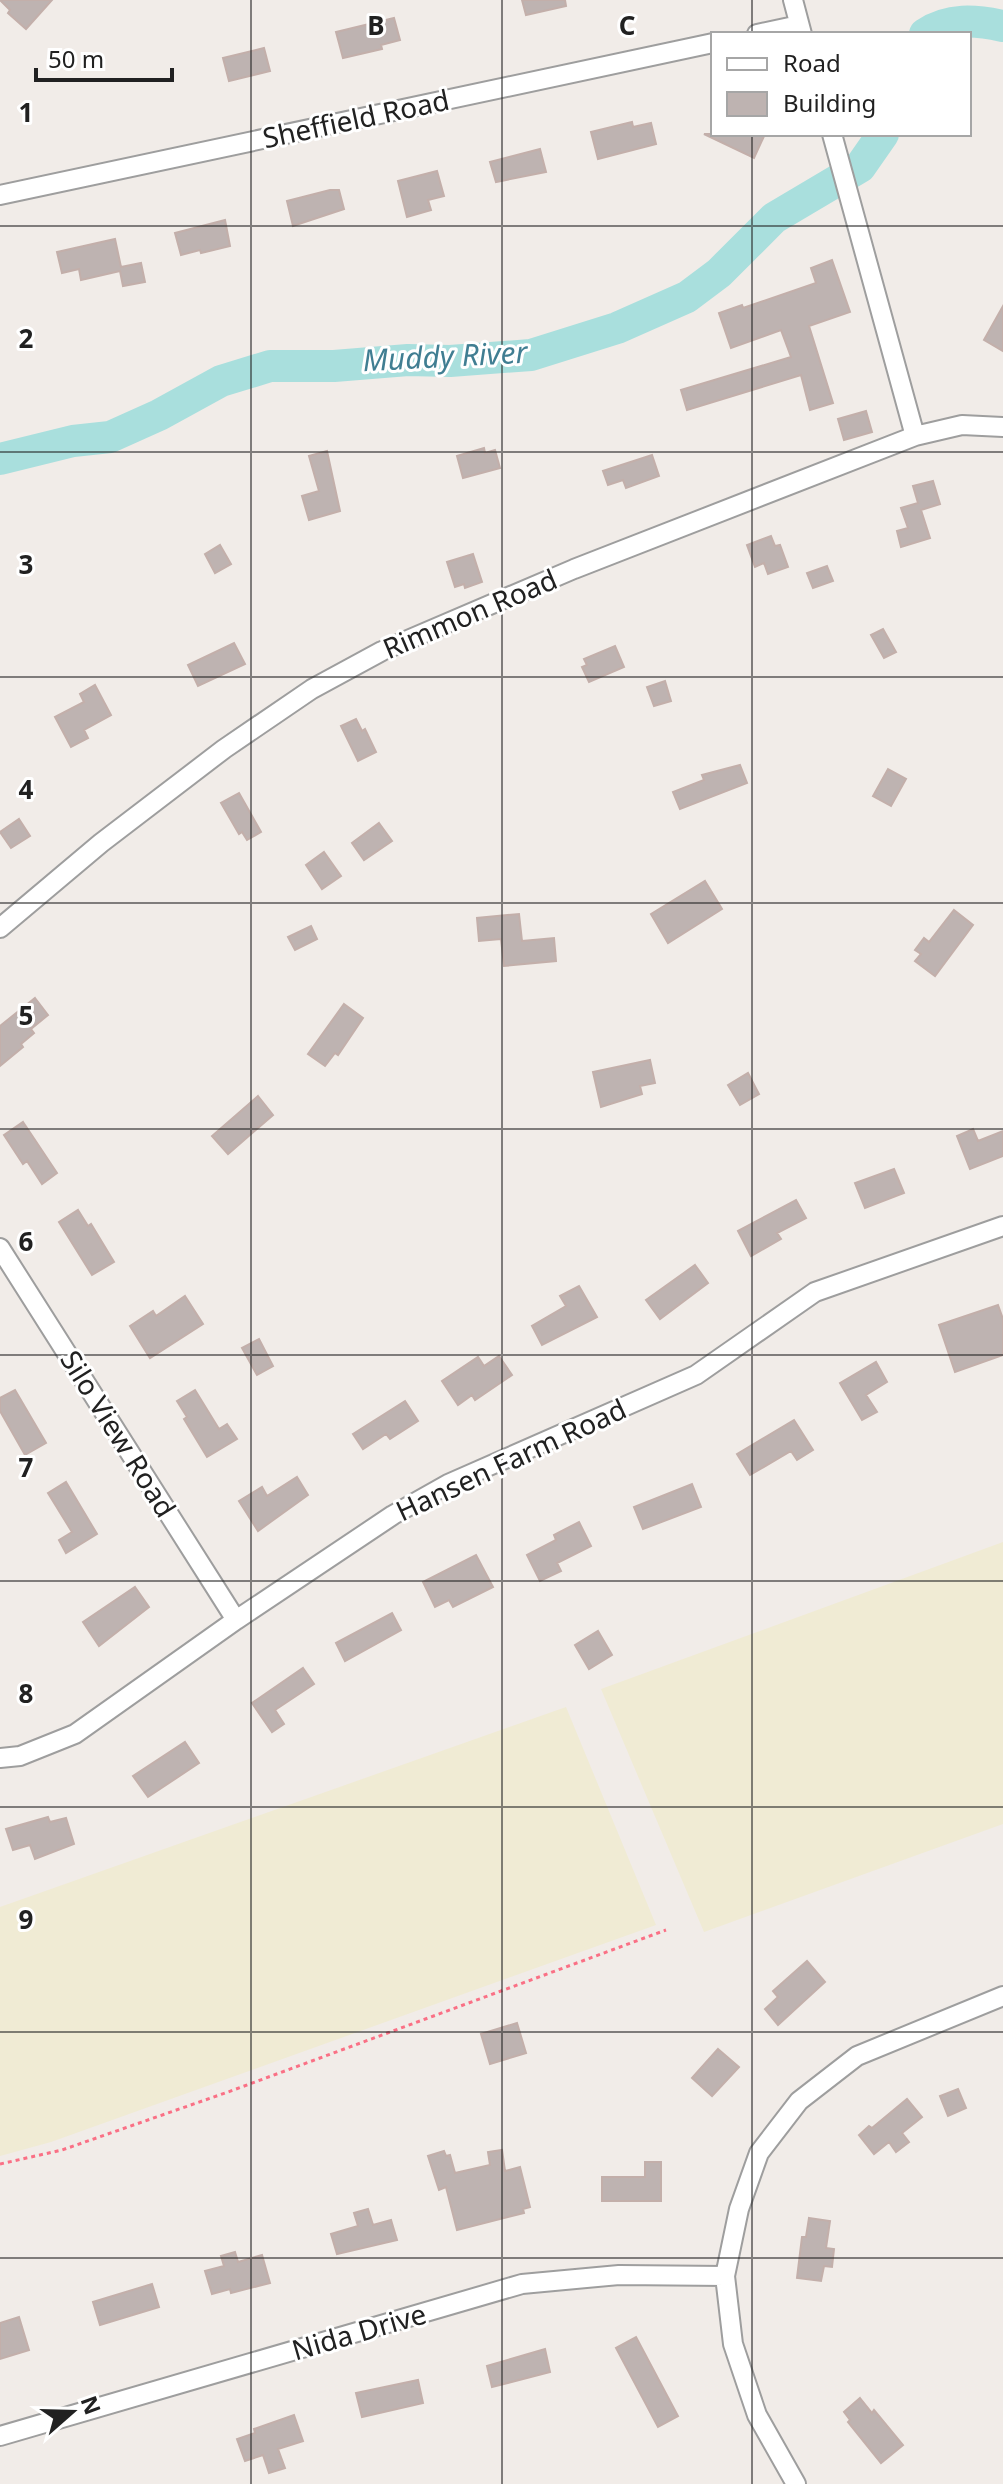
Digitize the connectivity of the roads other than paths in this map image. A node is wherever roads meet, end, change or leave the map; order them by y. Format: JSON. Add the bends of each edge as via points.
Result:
{"nodes":[{"id":1,"x":793,"y":0,"type":"edge"},
{"id":2,"x":800,"y":30,"type":"edge"},
{"id":3,"x":778,"y":32,"type":"edge"},
{"id":4,"x":711,"y":43,"type":"edge"},
{"id":5,"x":833,"y":136,"type":"edge"},
{"id":6,"x":0,"y":195,"type":"edge"},
{"id":7,"x":1003,"y":427,"type":"edge"},
{"id":8,"x":915,"y":436,"type":"junction"},
{"id":9,"x":0,"y":928,"type":"edge"},
{"id":10,"x":1003,"y":1226,"type":"edge"},
{"id":11,"x":0,"y":1248,"type":"edge"},
{"id":12,"x":236,"y":1620,"type":"junction"},
{"id":13,"x":0,"y":1758,"type":"edge"},
{"id":14,"x":1003,"y":1996,"type":"edge"},
{"id":15,"x":725,"y":2276,"type":"junction"},
{"id":16,"x":0,"y":2436,"type":"edge"},
{"id":17,"x":796,"y":2484,"type":"edge"}],
"edges":[{"from":1,"to":2,"type":"street"},
{"from":2,"to":3,"type":"street"},
{"from":4,"to":6,"type":"street","name":"Sheffield Road"},
{"from":5,"to":8,"type":"street"},
{"from":7,"to":8,"type":"street","name":"Rimmon Road","via":[[962,425]]},
{"from":8,"to":9,"type":"street","name":"Rimmon Road","via":[[574,569],[382,651],[312,689],[224,749]]},
{"from":10,"to":12,"type":"street","name":"Hansen Farm Road","via":[[815,1292],[696,1375],[448,1484],[393,1515]]},
{"from":11,"to":12,"type":"street","name":"Silo View Road"},
{"from":12,"to":13,"type":"street","name":"Hansen Farm Road","via":[[75,1734],[20,1756]]},
{"from":14,"to":15,"type":"street","via":[[857,2056],[799,2101],[759,2153],[739,2209]]},
{"from":15,"to":16,"type":"street","name":"Nida Drive","via":[[619,2275],[522,2284]]},
{"from":15,"to":17,"type":"street","via":[[733,2344],[757,2415]]}]}
